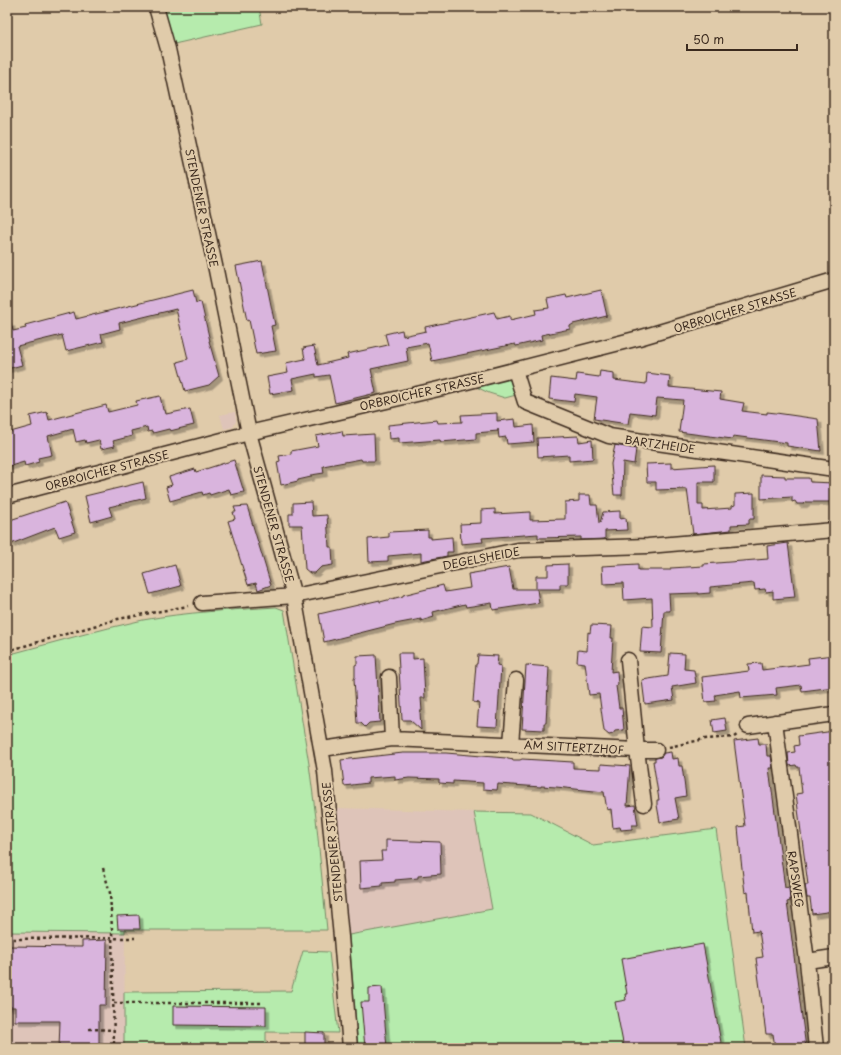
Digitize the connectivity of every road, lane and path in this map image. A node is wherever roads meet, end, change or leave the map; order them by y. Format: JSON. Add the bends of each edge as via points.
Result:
{"nodes":[{"id":1,"x":156,"y":7,"type":"edge"},
{"id":2,"x":834,"y":280,"type":"edge"},
{"id":3,"x":515,"y":370,"type":"junction"},
{"id":4,"x":248,"y":433,"type":"junction"},
{"id":5,"x":834,"y":469,"type":"edge"},
{"id":6,"x":7,"y":496,"type":"edge"},
{"id":7,"x":834,"y":530,"type":"edge"},
{"id":8,"x":294,"y":596,"type":"junction"},
{"id":9,"x":202,"y":603,"type":"joint"},
{"id":10,"x":7,"y":651,"type":"edge"},
{"id":11,"x":628,"y":660,"type":"dead end"},
{"id":12,"x":389,"y":677,"type":"dead end"},
{"id":13,"x":516,"y":680,"type":"dead end"},
{"id":14,"x":834,"y":714,"type":"edge"},
{"id":15,"x":775,"y":722,"type":"junction"},
{"id":16,"x":748,"y":726,"type":"joint"},
{"id":17,"x":392,"y":739,"type":"junction"},
{"id":18,"x":511,"y":744,"type":"junction"},
{"id":19,"x":322,"y":749,"type":"junction"},
{"id":20,"x":637,"y":750,"type":"junction"},
{"id":21,"x":656,"y":750,"type":"joint"},
{"id":22,"x":644,"y":804,"type":"dead end"},
{"id":23,"x":103,"y":868,"type":"dead end"},
{"id":24,"x":113,"y":938,"type":"junction"},
{"id":25,"x":135,"y":938,"type":"dead end"},
{"id":26,"x":7,"y":939,"type":"edge"},
{"id":27,"x":834,"y":957,"type":"edge"},
{"id":28,"x":807,"y":961,"type":"junction"},
{"id":29,"x":264,"y":1002,"type":"dead end"},
{"id":30,"x":114,"y":1003,"type":"junction"},
{"id":31,"x":89,"y":1029,"type":"dead end"},
{"id":32,"x":114,"y":1030,"type":"junction"},
{"id":33,"x":816,"y":1042,"type":"edge"},
{"id":34,"x":114,"y":1048,"type":"edge"},
{"id":35,"x":350,"y":1048,"type":"edge"}],
"edges":[{"from":1,"to":4,"type":"street","name":"STENDENER STRASSE","via":[[168,49],[216,270]]},
{"from":2,"to":3,"type":"street","name":"ORBROICHER STRASSE","via":[[639,338]]},
{"from":3,"to":4,"type":"street","name":"ORBROICHER STRASSE"},
{"from":3,"to":5,"type":"street","name":"BARTZHEIDE","via":[[525,402],[609,436]]},
{"from":4,"to":6,"type":"street","name":"ORBROICHER STRASSE"},
{"from":4,"to":8,"type":"street","name":"STENDENER STRASSE"},
{"from":7,"to":8,"type":"street","name":"DEGELSHEIDE","via":[[648,546],[518,550]]},
{"from":8,"to":9,"type":"street","name":"DEGELSHEIDE"},
{"from":8,"to":19,"type":"street","name":"STENDENER STRASSE"},
{"from":9,"to":10,"type":"path","via":[[118,619]]},
{"from":11,"to":20,"type":"street","name":"AM SITTERTZHOF"},
{"from":12,"to":17,"type":"street"},
{"from":13,"to":18,"type":"street","name":"AM SITTERTZHOF"},
{"from":14,"to":15,"type":"street"},
{"from":15,"to":16,"type":"street"},
{"from":15,"to":28,"type":"street","name":"RAPSWEG"},
{"from":16,"to":21,"type":"path","via":[[734,737],[705,739]]},
{"from":17,"to":18,"type":"street","name":"AM SITTERTZHOF"},
{"from":17,"to":19,"type":"street","name":"AM SITTERTZHOF"},
{"from":18,"to":20,"type":"street","name":"AM SITTERTZHOF"},
{"from":19,"to":35,"type":"street","name":"STENDENER STRASSE"},
{"from":20,"to":21,"type":"street","name":"AM SITTERTZHOF"},
{"from":20,"to":22,"type":"street","name":"AM SITTERTZHOF"},
{"from":23,"to":24,"type":"path","via":[[110,893]]},
{"from":24,"to":25,"type":"path"},
{"from":24,"to":26,"type":"path"},
{"from":24,"to":30,"type":"path"},
{"from":27,"to":28,"type":"street"},
{"from":28,"to":33,"type":"street","name":"RAPSWEG"},
{"from":29,"to":30,"type":"path"},
{"from":30,"to":32,"type":"path"},
{"from":31,"to":32,"type":"path"},
{"from":32,"to":34,"type":"path"}]}
